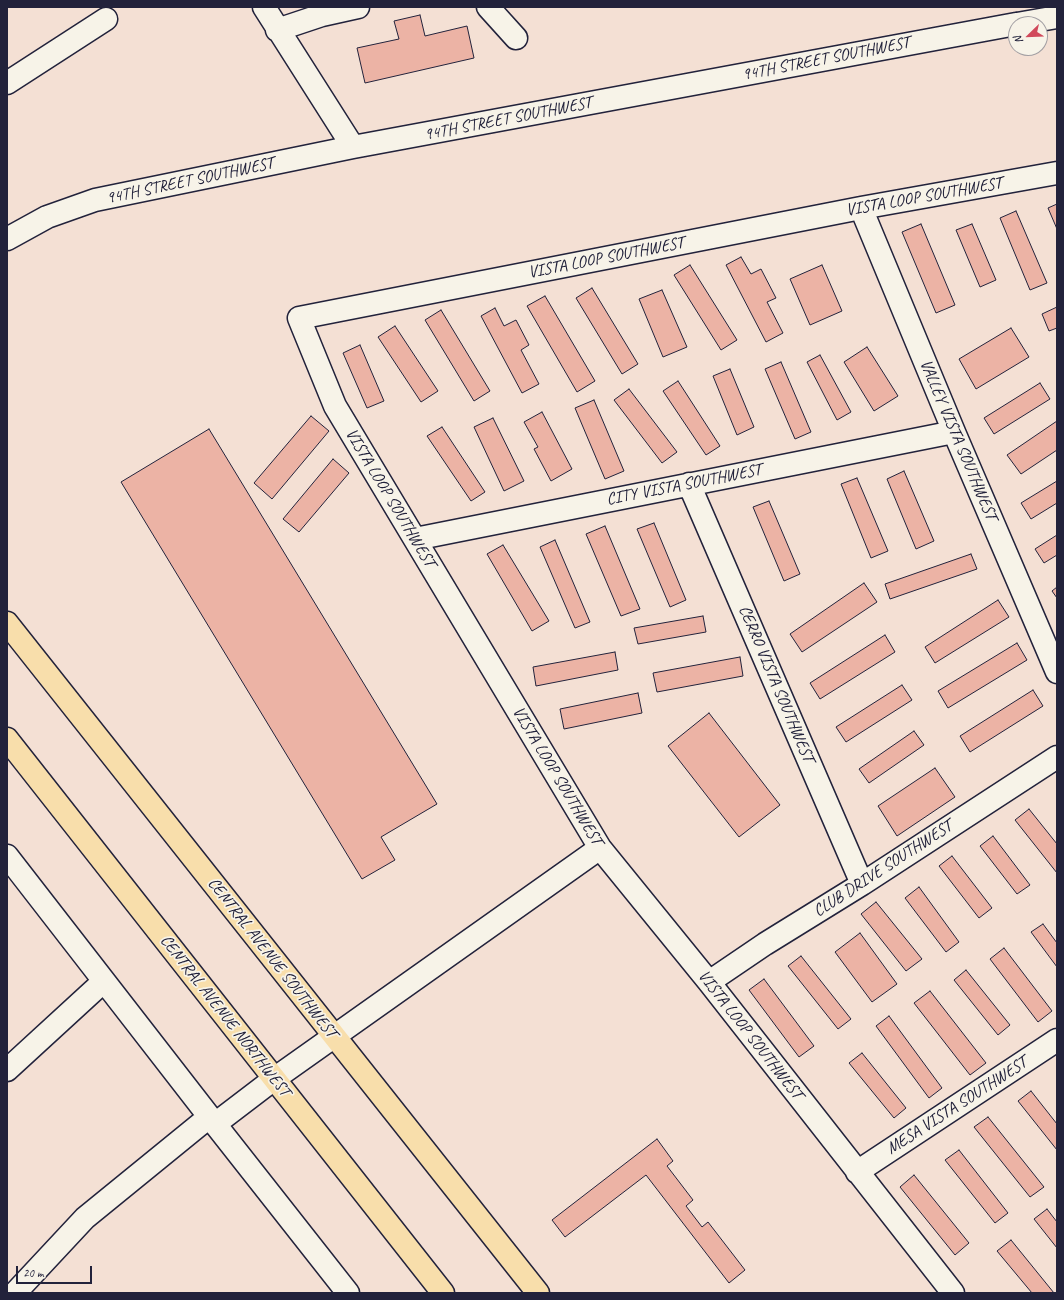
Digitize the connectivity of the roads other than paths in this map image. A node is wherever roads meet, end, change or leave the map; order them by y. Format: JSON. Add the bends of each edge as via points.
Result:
{"nodes":[{"id":1,"x":264,"y":7,"type":"edge"},
{"id":2,"x":358,"y":7,"type":"edge"},
{"id":3,"x":488,"y":7,"type":"edge"},
{"id":4,"x":323,"y":11,"type":"edge"},
{"id":5,"x":106,"y":19,"type":"dead end"},
{"id":6,"x":1008,"y":22,"type":"edge"},
{"id":7,"x":277,"y":30,"type":"junction"},
{"id":8,"x":516,"y":38,"type":"dead end"},
{"id":9,"x":7,"y":83,"type":"edge"},
{"id":10,"x":353,"y":147,"type":"junction"},
{"id":11,"x":1057,"y":173,"type":"edge"},
{"id":12,"x":861,"y":208,"type":"junction"},
{"id":13,"x":7,"y":238,"type":"edge"},
{"id":14,"x":954,"y":432,"type":"junction"},
{"id":15,"x":689,"y":484,"type":"junction"},
{"id":16,"x":415,"y":539,"type":"junction"},
{"id":17,"x":7,"y":623,"type":"edge"},
{"id":18,"x":1057,"y":672,"type":"edge"},
{"id":19,"x":7,"y":739,"type":"edge"},
{"id":20,"x":1057,"y":757,"type":"edge"},
{"id":21,"x":600,"y":848,"type":"junction"},
{"id":22,"x":7,"y":856,"type":"edge"},
{"id":23,"x":862,"y":884,"type":"junction"},
{"id":24,"x":104,"y":981,"type":"junction"},
{"id":25,"x":709,"y":982,"type":"junction"},
{"id":26,"x":334,"y":1036,"type":"junction"},
{"id":27,"x":1057,"y":1040,"type":"edge"},
{"id":28,"x":7,"y":1070,"type":"edge"},
{"id":29,"x":274,"y":1079,"type":"junction"},
{"id":30,"x":212,"y":1120,"type":"junction"},
{"id":31,"x":857,"y":1172,"type":"junction"},
{"id":32,"x":15,"y":1293,"type":"edge"},
{"id":33,"x":348,"y":1293,"type":"edge"},
{"id":34,"x":443,"y":1293,"type":"edge"},
{"id":35,"x":538,"y":1293,"type":"edge"},
{"id":36,"x":952,"y":1293,"type":"edge"}],
"edges":[{"from":1,"to":7,"type":"street"},
{"from":2,"to":4,"type":"street"},
{"from":3,"to":8,"type":"street"},
{"from":4,"to":7,"type":"street"},
{"from":5,"to":9,"type":"street"},
{"from":6,"to":10,"type":"street","name":"94TH STREET SOUTHWEST"},
{"from":7,"to":10,"type":"street"},
{"from":10,"to":13,"type":"street","name":"94TH STREET SOUTHWEST","via":[[95,200],[47,217]]},
{"from":11,"to":12,"type":"street","name":"VISTA LOOP SOUTHWEST"},
{"from":12,"to":14,"type":"street","name":"VALLEY VISTA SOUTHWEST"},
{"from":12,"to":16,"type":"street","name":"VISTA LOOP SOUTHWEST","via":[[299,318],[335,406]]},
{"from":14,"to":15,"type":"street","name":"CITY VISTA SOUTHWEST"},
{"from":14,"to":18,"type":"street","name":"VALLEY VISTA SOUTHWEST"},
{"from":15,"to":16,"type":"street","name":"CITY VISTA SOUTHWEST"},
{"from":15,"to":23,"type":"street","name":"CERRO VISTA SOUTHWEST"},
{"from":16,"to":21,"type":"street","name":"VISTA LOOP SOUTHWEST"},
{"from":17,"to":26,"type":"main road","name":"CENTRAL AVENUE SOUTHWEST"},
{"from":19,"to":29,"type":"main road","name":"CENTRAL AVENUE NORTHWEST"},
{"from":20,"to":23,"type":"street","name":"CLUB DRIVE SOUTHWEST"},
{"from":21,"to":25,"type":"street","name":"VISTA LOOP SOUTHWEST"},
{"from":21,"to":26,"type":"street"},
{"from":22,"to":24,"type":"street"},
{"from":23,"to":25,"type":"street","name":"CLUB DRIVE SOUTHWEST"},
{"from":24,"to":28,"type":"street"},
{"from":24,"to":30,"type":"street"},
{"from":25,"to":31,"type":"street","name":"VISTA LOOP SOUTHWEST"},
{"from":26,"to":29,"type":"street"},
{"from":26,"to":35,"type":"main road","name":"CENTRAL AVENUE SOUTHWEST"},
{"from":27,"to":31,"type":"street","name":"MESA VISTA SOUTHWEST"},
{"from":29,"to":30,"type":"street"},
{"from":29,"to":34,"type":"main road","name":"CENTRAL AVENUE NORTHWEST"},
{"from":30,"to":32,"type":"street","via":[[85,1218]]},
{"from":30,"to":33,"type":"street"},
{"from":31,"to":36,"type":"street","name":"VISTA LOOP SOUTHWEST"}]}
